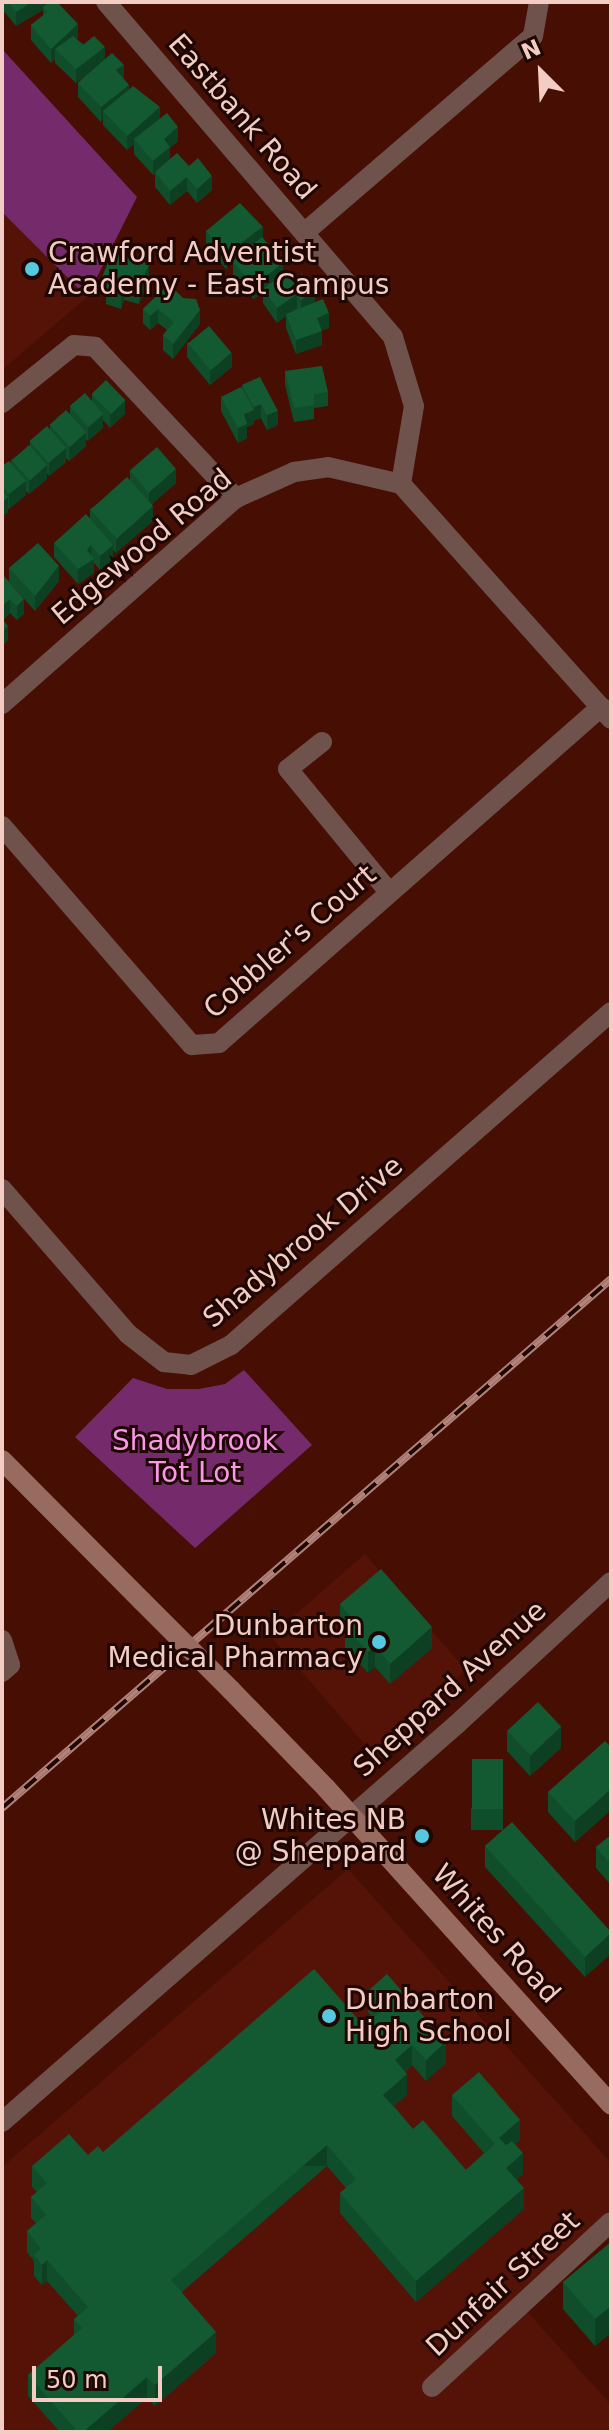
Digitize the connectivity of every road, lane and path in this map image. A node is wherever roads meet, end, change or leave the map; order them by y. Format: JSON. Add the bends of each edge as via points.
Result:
{"nodes":[{"id":1,"x":106,"y":2,"type":"edge"},
{"id":2,"x":539,"y":2,"type":"edge"},
{"id":3,"x":304,"y":233,"type":"junction"},
{"id":4,"x":2,"y":403,"type":"edge"},
{"id":5,"x":401,"y":484,"type":"junction"},
{"id":6,"x":236,"y":498,"type":"junction"},
{"id":7,"x":2,"y":704,"type":"edge"},
{"id":8,"x":606,"y":713,"type":"edge"},
{"id":9,"x":322,"y":742,"type":"dead end"},
{"id":10,"x":2,"y":826,"type":"edge"},
{"id":11,"x":389,"y":892,"type":"junction"},
{"id":12,"x":611,"y":1012,"type":"edge"},
{"id":13,"x":2,"y":1189,"type":"edge"},
{"id":14,"x":2,"y":1460,"type":"edge"},
{"id":15,"x":611,"y":1582,"type":"edge"},
{"id":16,"x":2,"y":1640,"type":"edge"},
{"id":17,"x":2,"y":1672,"type":"edge"},
{"id":18,"x":349,"y":1814,"type":"junction"},
{"id":19,"x":611,"y":2104,"type":"edge"},
{"id":20,"x":2,"y":2122,"type":"edge"},
{"id":21,"x":611,"y":2222,"type":"edge"},
{"id":22,"x":432,"y":2387,"type":"dead end"}],
"edges":[{"from":1,"to":3,"type":"street","name":"Eastbank Road"},
{"from":2,"to":3,"type":"street","via":[[533,36]]},
{"from":3,"to":5,"type":"street","name":"Eastbank Road","via":[[393,337],[406,370],[414,406]]},
{"from":4,"to":6,"type":"street","via":[[74,345],[95,347]]},
{"from":5,"to":6,"type":"street","name":"Edgewood Road","via":[[328,467],[294,472]]},
{"from":5,"to":8,"type":"street"},
{"from":6,"to":7,"type":"street","name":"Edgewood Road"},
{"from":8,"to":11,"type":"street","name":"Cobbler's Court"},
{"from":9,"to":11,"type":"street","via":[[288,769]]},
{"from":10,"to":11,"type":"street","name":"Cobbler's Court","via":[[192,1045],[219,1043]]},
{"from":12,"to":13,"type":"street","name":"Shadybrook Drive","via":[[231,1345],[191,1365],[164,1362],[128,1334]]},
{"from":14,"to":18,"type":"main road","name":"Whites Road","bridge":true},
{"from":15,"to":18,"type":"street","name":"Sheppard Avenue"},
{"from":16,"to":17,"type":"street","via":[[10,1665]]},
{"from":18,"to":19,"type":"main road","name":"Whites Road"},
{"from":18,"to":20,"type":"street","name":"Sheppard Avenue"},
{"from":21,"to":22,"type":"street","name":"Dunfair Street"}]}
